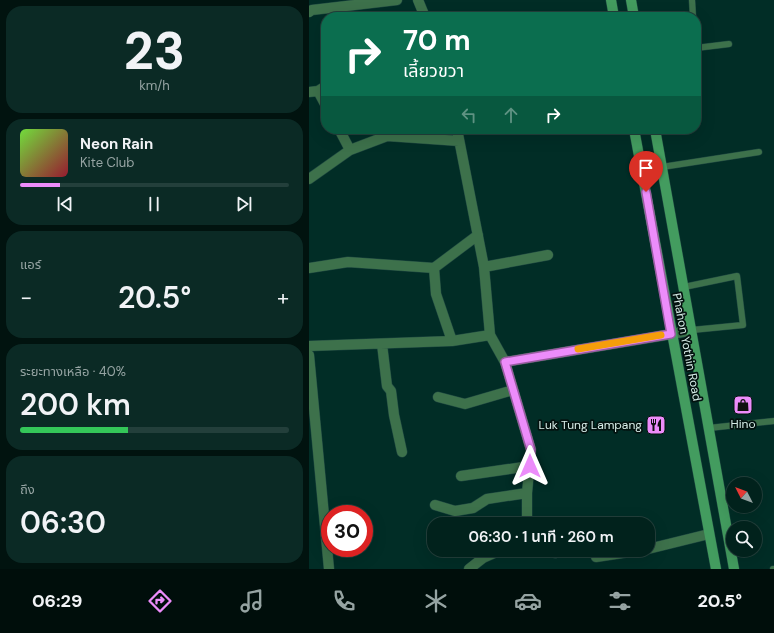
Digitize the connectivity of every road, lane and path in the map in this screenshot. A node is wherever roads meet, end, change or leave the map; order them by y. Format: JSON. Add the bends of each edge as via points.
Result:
{"nodes":[{"id":1,"x":397,"y":0,"type":"edge"},
{"id":2,"x":418,"y":0,"type":"edge"},
{"id":3,"x":611,"y":0,"type":"edge"},
{"id":4,"x":631,"y":0,"type":"edge"},
{"id":5,"x":692,"y":0,"type":"edge"},
{"id":6,"x":309,"y":12,"type":"edge"},
{"id":7,"x":423,"y":12,"type":"edge"},
{"id":8,"x":613,"y":12,"type":"edge"},
{"id":9,"x":634,"y":12,"type":"edge"},
{"id":10,"x":693,"y":12,"type":"edge"},
{"id":11,"x":729,"y":44,"type":"dead end"},
{"id":12,"x":701,"y":47,"type":"edge"},
{"id":13,"x":342,"y":134,"type":"edge"},
{"id":14,"x":458,"y":134,"type":"edge"},
{"id":15,"x":635,"y":134,"type":"edge"},
{"id":16,"x":656,"y":134,"type":"edge"},
{"id":17,"x":459,"y":141,"type":"junction"},
{"id":18,"x":350,"y":150,"type":"junction"},
{"id":19,"x":759,"y":152,"type":"dead end"},
{"id":20,"x":662,"y":167,"type":"junction"},
{"id":21,"x":309,"y":179,"type":"edge"},
{"id":22,"x":478,"y":235,"type":"junction"},
{"id":23,"x":548,"y":255,"type":"dead end"},
{"id":24,"x":484,"y":267,"type":"junction"},
{"id":25,"x":309,"y":268,"type":"edge"},
{"id":26,"x":434,"y":268,"type":"junction"},
{"id":27,"x":684,"y":287,"type":"junction"},
{"id":28,"x":692,"y":330,"type":"junction"},
{"id":29,"x":671,"y":334,"type":"junction"},
{"id":30,"x":490,"y":335,"type":"junction"},
{"id":31,"x":452,"y":341,"type":"junction"},
{"id":32,"x":382,"y":344,"type":"junction"},
{"id":33,"x":309,"y":346,"type":"edge"},
{"id":34,"x":309,"y":354,"type":"edge"},
{"id":35,"x":505,"y":362,"type":"junction"},
{"id":36,"x":513,"y":390,"type":"junction"},
{"id":37,"x":438,"y":397,"type":"dead end"},
{"id":38,"x":774,"y":420,"type":"edge"},
{"id":39,"x":709,"y":428,"type":"junction"},
{"id":40,"x":402,"y":452,"type":"dead end"},
{"id":41,"x":530,"y":466,"type":"junction"},
{"id":42,"x":461,"y":476,"type":"dead end"},
{"id":43,"x":527,"y":493,"type":"junction"},
{"id":44,"x":435,"y":505,"type":"dead end"},
{"id":45,"x":527,"y":517,"type":"edge"},
{"id":46,"x":709,"y":534,"type":"junction"},
{"id":47,"x":655,"y":546,"type":"edge"},
{"id":48,"x":485,"y":557,"type":"edge"},
{"id":49,"x":329,"y":569,"type":"edge"},
{"id":50,"x":469,"y":569,"type":"edge"},
{"id":51,"x":716,"y":569,"type":"edge"},
{"id":52,"x":733,"y":569,"type":"edge"}],
"edges":[{"from":1,"to":6,"type":"street"},
{"from":2,"to":7,"type":"street"},
{"from":3,"to":8,"type":"main road"},
{"from":4,"to":9,"type":"main road"},
{"from":5,"to":10,"type":"lane"},
{"from":11,"to":12,"type":"lane"},
{"from":13,"to":18,"type":"street"},
{"from":14,"to":17,"type":"street"},
{"from":15,"to":29,"type":"main road","name":"Phahon Yothin Road"},
{"from":16,"to":20,"type":"main road","name":"Phahon Yothin Road"},
{"from":17,"to":18,"type":"street","via":[[387,136]]},
{"from":17,"to":22,"type":"street"},
{"from":18,"to":21,"type":"street"},
{"from":19,"to":20,"type":"lane"},
{"from":20,"to":27,"type":"main road","name":"Phahon Yothin Road"},
{"from":22,"to":24,"type":"street"},
{"from":22,"to":26,"type":"street"},
{"from":23,"to":24,"type":"street"},
{"from":24,"to":30,"type":"street"},
{"from":25,"to":26,"type":"street","via":[[348,262]]},
{"from":26,"to":31,"type":"street","via":[[436,294]]},
{"from":27,"to":28,"type":"main road","name":"Phahon Yothin Road"},
{"from":27,"to":28,"type":"lane","via":[[737,276],[743,325]]},
{"from":28,"to":29,"type":"street"},
{"from":28,"to":39,"type":"main road","name":"Phahon Yothin Road"},
{"from":29,"to":35,"type":"street"},
{"from":29,"to":46,"type":"main road","name":"Phahon Yothin Road"},
{"from":30,"to":31,"type":"street"},
{"from":30,"to":35,"type":"street"},
{"from":31,"to":32,"type":"street"},
{"from":32,"to":33,"type":"street"},
{"from":32,"to":40,"type":"street","via":[[387,386],[391,391]]},
{"from":34,"to":49,"type":"street"},
{"from":35,"to":36,"type":"street"},
{"from":36,"to":37,"type":"street","via":[[465,404]]},
{"from":36,"to":41,"type":"street","via":[[531,450]]},
{"from":38,"to":39,"type":"lane"},
{"from":39,"to":52,"type":"main road","name":"Phahon Yothin Road"},
{"from":41,"to":42,"type":"street"},
{"from":41,"to":43,"type":"street"},
{"from":43,"to":44,"type":"street","via":[[487,499],[473,508],[455,511]]},
{"from":43,"to":45,"type":"street"},
{"from":46,"to":47,"type":"street"},
{"from":46,"to":51,"type":"main road","name":"Phahon Yothin Road"},
{"from":48,"to":50,"type":"street"}]}
